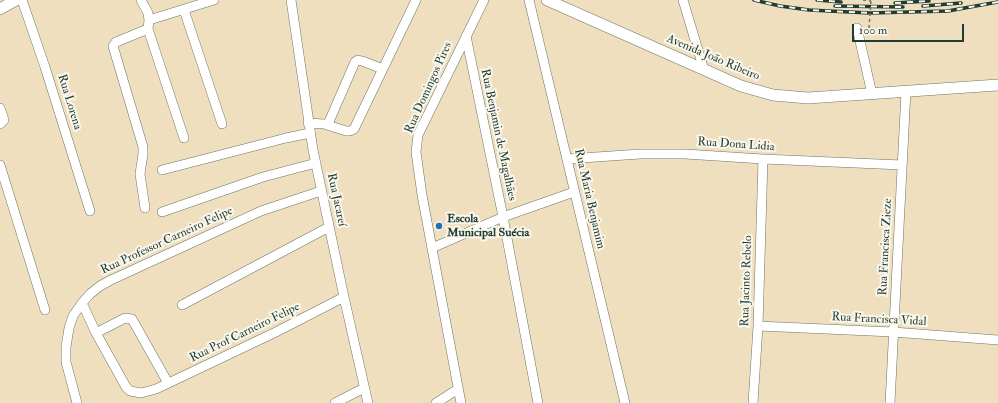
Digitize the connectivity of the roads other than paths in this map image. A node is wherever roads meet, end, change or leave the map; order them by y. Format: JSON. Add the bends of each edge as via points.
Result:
{"nodes":[{"id":1,"x":16,"y":0,"type":"edge"},
{"id":2,"x":22,"y":0,"type":"edge"},
{"id":3,"x":142,"y":0,"type":"edge"},
{"id":4,"x":214,"y":0,"type":"edge"},
{"id":5,"x":291,"y":0,"type":"edge"},
{"id":6,"x":416,"y":0,"type":"edge"},
{"id":7,"x":484,"y":0,"type":"edge"},
{"id":8,"x":529,"y":0,"type":"edge"},
{"id":9,"x":547,"y":0,"type":"edge"},
{"id":10,"x":683,"y":0,"type":"edge"},
{"id":11,"x":0,"y":9,"type":"edge"},
{"id":12,"x":184,"y":10,"type":"junction"},
{"id":13,"x":149,"y":25,"type":"junction"},
{"id":14,"x":858,"y":28,"type":"dead end"},
{"id":15,"x":466,"y":36,"type":"junction"},
{"id":16,"x":383,"y":69,"type":"junction"},
{"id":17,"x":704,"y":70,"type":"junction"},
{"id":18,"x":998,"y":85,"type":"edge"},
{"id":19,"x":906,"y":91,"type":"junction"},
{"id":20,"x":872,"y":94,"type":"junction"},
{"id":21,"x":0,"y":108,"type":"edge"},
{"id":22,"x":308,"y":123,"type":"junction"},
{"id":23,"x":0,"y":124,"type":"edge"},
{"id":24,"x":222,"y":124,"type":"dead end"},
{"id":25,"x":328,"y":124,"type":"junction"},
{"id":26,"x":310,"y":133,"type":"junction"},
{"id":27,"x":184,"y":138,"type":"dead end"},
{"id":28,"x":567,"y":159,"type":"junction"},
{"id":29,"x":763,"y":159,"type":"junction"},
{"id":30,"x":316,"y":163,"type":"junction"},
{"id":31,"x":0,"y":165,"type":"edge"},
{"id":32,"x":902,"y":165,"type":"junction"},
{"id":33,"x":162,"y":170,"type":"dead end"},
{"id":34,"x":321,"y":191,"type":"junction"},
{"id":35,"x":574,"y":192,"type":"junction"},
{"id":36,"x":145,"y":208,"type":"dead end"},
{"id":37,"x":90,"y":211,"type":"dead end"},
{"id":38,"x":162,"y":212,"type":"dead end"},
{"id":39,"x":503,"y":217,"type":"junction"},
{"id":40,"x":329,"y":227,"type":"junction"},
{"id":41,"x":432,"y":248,"type":"junction"},
{"id":42,"x":344,"y":297,"type":"junction"},
{"id":43,"x":82,"y":303,"type":"junction"},
{"id":44,"x":182,"y":305,"type":"dead end"},
{"id":45,"x":45,"y":310,"type":"dead end"},
{"id":46,"x":758,"y":326,"type":"junction"},
{"id":47,"x":893,"y":332,"type":"junction"},
{"id":48,"x":96,"y":333,"type":"junction"},
{"id":49,"x":998,"y":340,"type":"edge"},
{"id":50,"x":168,"y":383,"type":"junction"},
{"id":51,"x":364,"y":388,"type":"junction"},
{"id":52,"x":458,"y":389,"type":"junction"},
{"id":53,"x":77,"y":403,"type":"edge"},
{"id":54,"x":335,"y":403,"type":"edge"},
{"id":55,"x":368,"y":403,"type":"edge"},
{"id":56,"x":436,"y":403,"type":"edge"},
{"id":57,"x":461,"y":403,"type":"edge"},
{"id":58,"x":538,"y":403,"type":"edge"},
{"id":59,"x":625,"y":403,"type":"edge"},
{"id":60,"x":753,"y":403,"type":"edge"},
{"id":61,"x":890,"y":403,"type":"edge"}],
"edges":[{"from":1,"to":11,"type":"main road"},
{"from":2,"to":37,"type":"street","name":"Rua Lorena","via":[[46,67]]},
{"from":3,"to":13,"type":"street"},
{"from":4,"to":12,"type":"street"},
{"from":5,"to":22,"type":"street","name":"Rua Jacareí"},
{"from":6,"to":16,"type":"street"},
{"from":7,"to":15,"type":"street","name":"Rua Domingos Pires"},
{"from":8,"to":28,"type":"street","name":"Rua Maria Benjamim"},
{"from":9,"to":17,"type":"main road","name":"Avenida João Ribeiro"},
{"from":10,"to":17,"type":"street"},
{"from":12,"to":13,"type":"street"},
{"from":12,"to":24,"type":"street"},
{"from":13,"to":27,"type":"street"},
{"from":13,"to":36,"type":"street","via":[[113,46],[143,147],[140,174]]},
{"from":14,"to":20,"type":"street"},
{"from":15,"to":39,"type":"street","name":"Rua Benjamin de Magalhães"},
{"from":15,"to":41,"type":"street","name":"Rua Domingos Pires","via":[[418,135],[416,152]]},
{"from":16,"to":25,"type":"street","via":[[354,129],[346,131]]},
{"from":16,"to":25,"type":"street","via":[[358,60],[355,62]]},
{"from":17,"to":20,"type":"main road","name":"Avenida João Ribeiro","via":[[741,86],[773,95],[808,98]]},
{"from":18,"to":19,"type":"main road","name":"Avenida João Ribeiro"},
{"from":19,"to":20,"type":"main road","name":"Avenida João Ribeiro"},
{"from":19,"to":32,"type":"street","name":"Rua Francisca Zieze"},
{"from":21,"to":23,"type":"street","via":[[4,120]]},
{"from":22,"to":25,"type":"street"},
{"from":22,"to":26,"type":"street","name":"Rua Jacareí"},
{"from":26,"to":30,"type":"street","name":"Rua Jacareí"},
{"from":26,"to":33,"type":"street"},
{"from":28,"to":29,"type":"street","name":"Rua Dona Lidia","via":[[660,154]]},
{"from":28,"to":35,"type":"street","name":"Rua Maria Benjamim"},
{"from":29,"to":32,"type":"street","name":"Rua Dona Lidia"},
{"from":29,"to":46,"type":"street","name":"Rua Jacinto Rebelo"},
{"from":30,"to":34,"type":"street","name":"Rua Jacareí"},
{"from":30,"to":38,"type":"street","via":[[263,177]]},
{"from":31,"to":45,"type":"street"},
{"from":32,"to":47,"type":"street","name":"Rua Francisca Zieze"},
{"from":34,"to":40,"type":"street","name":"Rua Jacareí"},
{"from":34,"to":43,"type":"street","name":"Rua Professor Carneiro Felipe","via":[[261,211],[112,280],[100,286]]},
{"from":35,"to":39,"type":"street"},
{"from":35,"to":59,"type":"street","name":"Rua Maria Benjamim"},
{"from":39,"to":41,"type":"street"},
{"from":39,"to":58,"type":"street","name":"Rua Benjamin de Magalhães"},
{"from":40,"to":42,"type":"street","name":"Rua Jacareí"},
{"from":40,"to":44,"type":"street"},
{"from":41,"to":52,"type":"street","name":"Rua Domingos Pires"},
{"from":42,"to":50,"type":"street","name":"Rua Prof Carneiro Felipe"},
{"from":42,"to":51,"type":"street","name":"Rua Jacareí"},
{"from":43,"to":48,"type":"street"},
{"from":43,"to":53,"type":"street","name":"Rua Professor Carneiro Felipe","via":[[73,316],[66,347],[66,362]]},
{"from":46,"to":47,"type":"street","name":"Rua Francisca Vidal"},
{"from":46,"to":60,"type":"street","name":"Rua Jacinto Rebelo"},
{"from":47,"to":49,"type":"street","name":"Rua Francisca Vidal"},
{"from":47,"to":61,"type":"street","name":"Rua Francisca Zieze"},
{"from":48,"to":50,"type":"street","name":"Rua Prof Carneiro Felipe","via":[[130,391],[141,393],[156,390]]},
{"from":48,"to":50,"type":"street","via":[[125,318],[132,319]]},
{"from":51,"to":54,"type":"street"},
{"from":51,"to":55,"type":"street","name":"Rua Jacareí"},
{"from":52,"to":56,"type":"street"},
{"from":52,"to":57,"type":"street","name":"Rua Domingos Pires"}]}
